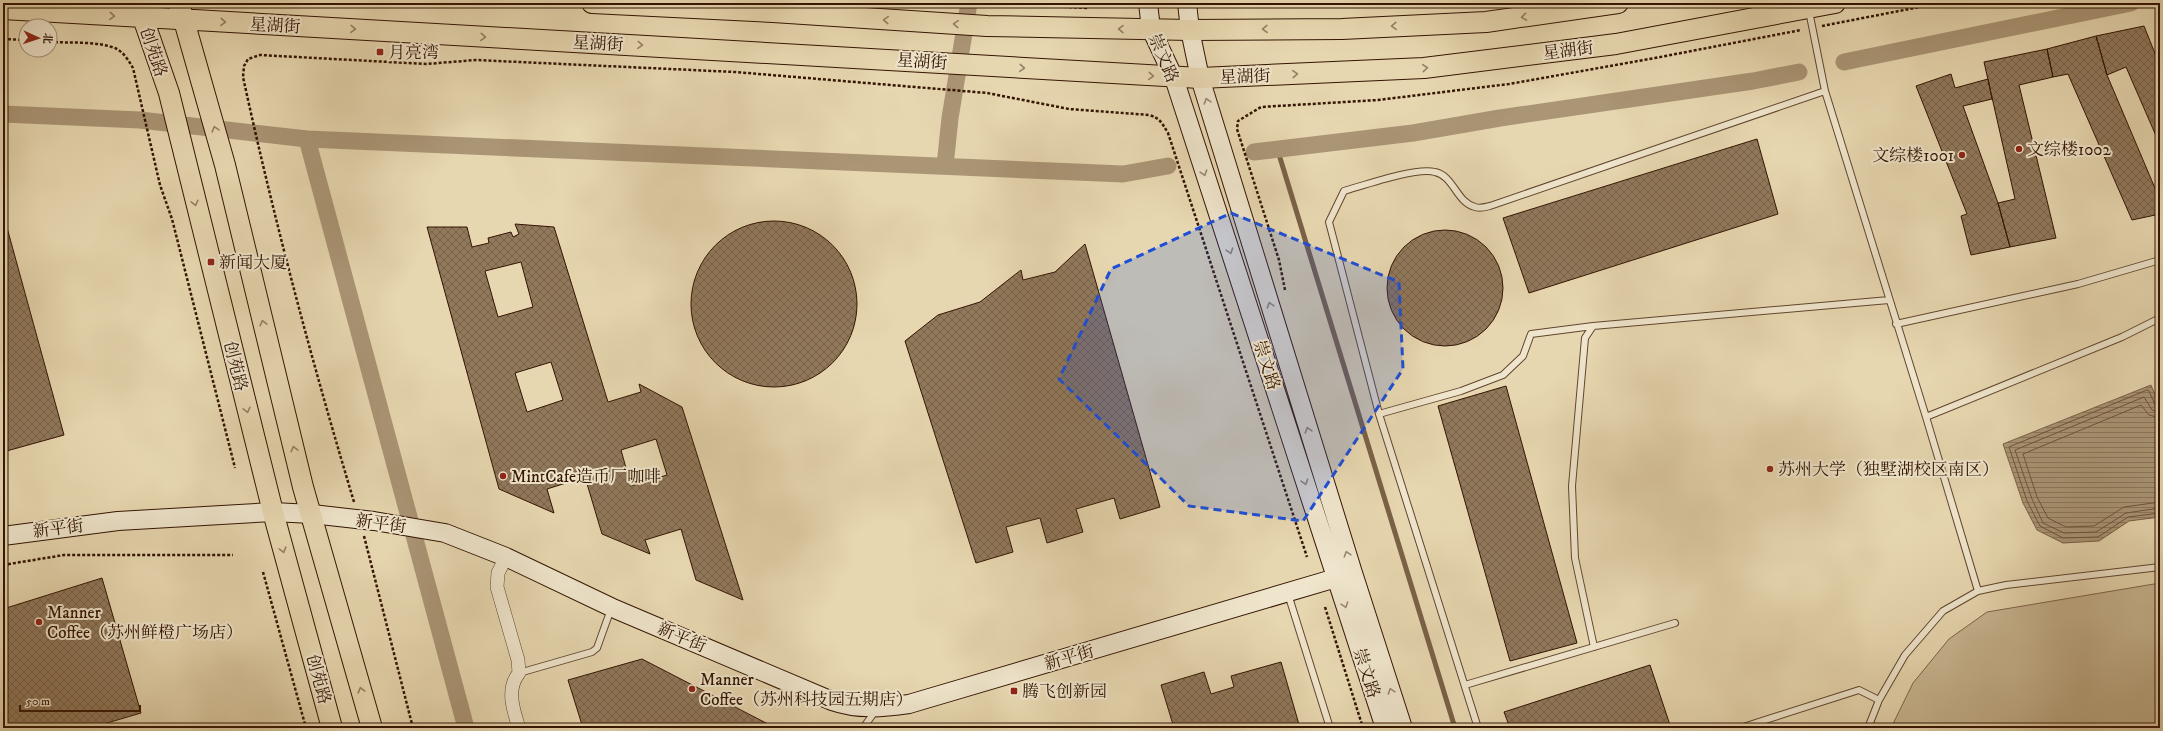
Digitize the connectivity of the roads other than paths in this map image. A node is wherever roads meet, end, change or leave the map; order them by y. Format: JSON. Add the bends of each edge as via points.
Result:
{"nodes":[{"id":1,"x":592,"y":3,"type":"edge"},
{"id":2,"x":1148,"y":3,"type":"edge"},
{"id":3,"x":1187,"y":3,"type":"edge"},
{"id":4,"x":1618,"y":3,"type":"edge"},
{"id":5,"x":1836,"y":3,"type":"edge"},
{"id":6,"x":3,"y":9,"type":"edge"},
{"id":7,"x":1808,"y":10,"type":"junction"},
{"id":8,"x":142,"y":11,"type":"edge"},
{"id":9,"x":182,"y":12,"type":"edge"},
{"id":10,"x":1151,"y":29,"type":"junction"},
{"id":11,"x":1190,"y":30,"type":"junction"},
{"id":12,"x":1174,"y":78,"type":"junction"},
{"id":13,"x":1200,"y":78,"type":"junction"},
{"id":14,"x":1825,"y":91,"type":"junction"},
{"id":15,"x":2160,"y":260,"type":"edge"},
{"id":16,"x":1889,"y":300,"type":"junction"},
{"id":17,"x":2160,"y":318,"type":"edge"},
{"id":18,"x":1896,"y":324,"type":"junction"},
{"id":19,"x":1593,"y":326,"type":"junction"},
{"id":20,"x":1379,"y":414,"type":"junction"},
{"id":21,"x":1926,"y":417,"type":"junction"},
{"id":22,"x":273,"y":512,"type":"junction"},
{"id":23,"x":312,"y":514,"type":"junction"},
{"id":24,"x":3,"y":536,"type":"edge"},
{"id":25,"x":506,"y":557,"type":"junction"},
{"id":26,"x":2160,"y":567,"type":"edge"},
{"id":27,"x":1345,"y":576,"type":"junction"},
{"id":28,"x":1978,"y":591,"type":"junction"},
{"id":29,"x":1288,"y":593,"type":"junction"},
{"id":30,"x":612,"y":608,"type":"junction"},
{"id":31,"x":1674,"y":623,"type":"dead end"},
{"id":32,"x":1594,"y":647,"type":"junction"},
{"id":33,"x":518,"y":673,"type":"junction"},
{"id":34,"x":1465,"y":686,"type":"junction"},
{"id":35,"x":1879,"y":700,"type":"junction"},
{"id":36,"x":877,"y":708,"type":"junction"},
{"id":37,"x":332,"y":728,"type":"edge"},
{"id":38,"x":372,"y":728,"type":"edge"},
{"id":39,"x":519,"y":728,"type":"edge"},
{"id":40,"x":863,"y":728,"type":"edge"},
{"id":41,"x":1330,"y":728,"type":"edge"},
{"id":42,"x":1385,"y":728,"type":"edge"},
{"id":43,"x":1403,"y":728,"type":"edge"},
{"id":44,"x":1478,"y":728,"type":"edge"},
{"id":45,"x":1740,"y":728,"type":"edge"},
{"id":46,"x":1868,"y":728,"type":"edge"}],
"edges":[{"from":10,"to":1,"type":"main road","one_way":true,"via":[[987,26]]},
{"from":2,"to":10,"type":"street","name":"崇文路"},
{"from":3,"to":11,"type":"street","name":"崇文路"},
{"from":4,"to":11,"type":"main road","one_way":true,"via":[[1486,22],[1342,28]]},
{"from":5,"to":7,"type":"main road","name":"星湖街"},
{"from":6,"to":8,"type":"main road","name":"星湖街","one_way":true},
{"from":13,"to":7,"type":"main road","name":"星湖街","one_way":true,"via":[[1424,68],[1616,44]]},
{"from":7,"to":14,"type":"lane"},
{"from":8,"to":9,"type":"main road","name":"星湖街"},
{"from":8,"to":22,"type":"main road","name":"创苑路","one_way":true,"via":[[168,93]]},
{"from":9,"to":12,"type":"main road","name":"星湖街","one_way":true},
{"from":23,"to":9,"type":"main road","one_way":true,"via":[[225,165]]},
{"from":10,"to":11,"type":"main road"},
{"from":10,"to":12,"type":"street","name":"崇文路"},
{"from":11,"to":13,"type":"street","name":"崇文路"},
{"from":12,"to":13,"type":"main road","name":"星湖街"},
{"from":12,"to":27,"type":"street","name":"崇文路","one_way":true,"via":[[1218,214]]},
{"from":27,"to":13,"type":"street","name":"崇文路","one_way":true,"via":[[1241,211]]},
{"from":14,"to":16,"type":"lane"},
{"from":14,"to":20,"type":"lane","via":[[1490,206],[1475,208],[1463,199],[1446,176],[1434,171],[1415,172],[1344,191],[1328,222]]},
{"from":15,"to":18,"type":"lane","via":[[2078,284]]},
{"from":16,"to":18,"type":"lane"},
{"from":16,"to":19,"type":"lane"},
{"from":17,"to":21,"type":"lane","via":[[2122,337]]},
{"from":18,"to":21,"type":"lane"},
{"from":19,"to":20,"type":"lane","via":[[1531,334],[1523,356],[1503,375]]},
{"from":19,"to":32,"type":"lane","via":[[1585,338],[1572,486],[1575,558]]},
{"from":20,"to":34,"type":"lane"},
{"from":21,"to":28,"type":"lane"},
{"from":22,"to":23,"type":"street","name":"新平街"},
{"from":22,"to":24,"type":"street","name":"新平街","via":[[118,521]]},
{"from":22,"to":37,"type":"main road","name":"创苑路","one_way":true},
{"from":23,"to":25,"type":"street","name":"新平街","via":[[445,533]]},
{"from":38,"to":23,"type":"main road","one_way":true},
{"from":25,"to":30,"type":"street","name":"新平街"},
{"from":25,"to":33,"type":"street","via":[[498,573],[497,587],[518,660]]},
{"from":26,"to":28,"type":"lane","via":[[2006,585]]},
{"from":27,"to":29,"type":"street","name":"新平街"},
{"from":27,"to":42,"type":"street","name":"崇文路","one_way":true},
{"from":43,"to":27,"type":"street","name":"崇文路","one_way":true},
{"from":28,"to":35,"type":"lane","via":[[1943,611],[1905,655]]},
{"from":29,"to":36,"type":"street","name":"新平街","via":[[909,704]]},
{"from":29,"to":41,"type":"lane"},
{"from":30,"to":33,"type":"lane","via":[[592,652]]},
{"from":30,"to":36,"type":"street","name":"新平街","via":[[832,701],[848,706]]},
{"from":31,"to":32,"type":"lane"},
{"from":32,"to":34,"type":"lane"},
{"from":33,"to":39,"type":"street","via":[[512,682],[512,702]]},
{"from":34,"to":44,"type":"lane"},
{"from":35,"to":45,"type":"lane","via":[[1859,690]]},
{"from":35,"to":46,"type":"lane"},
{"from":36,"to":40,"type":"lane"}]}
